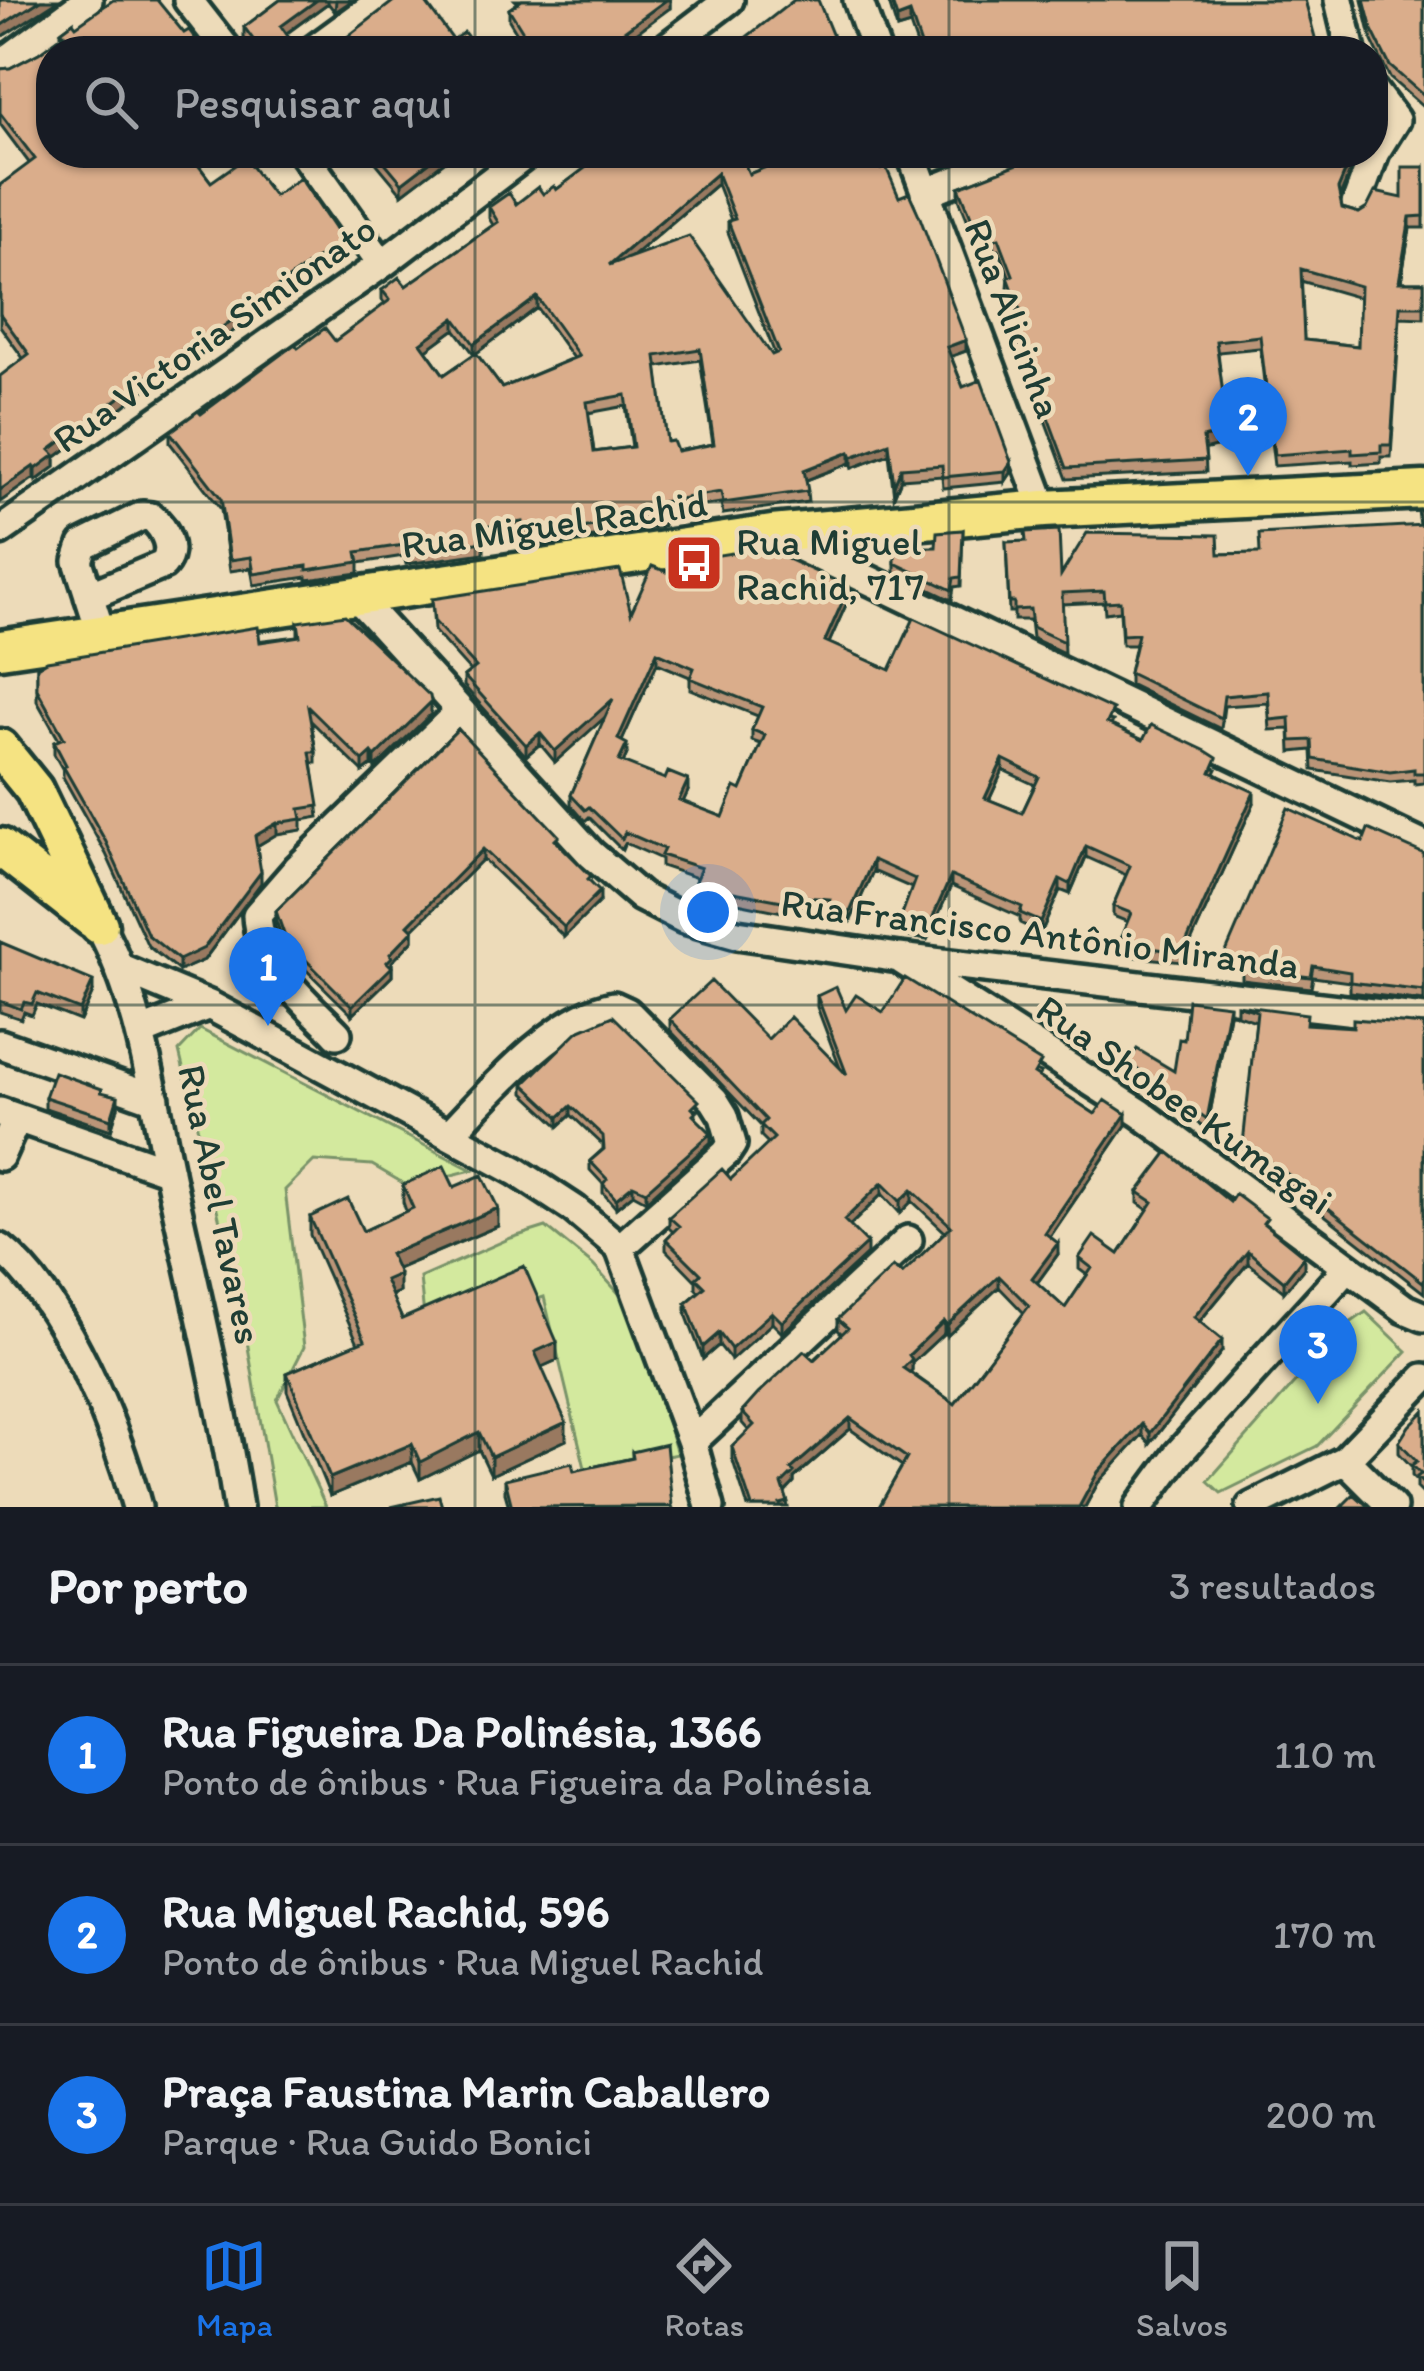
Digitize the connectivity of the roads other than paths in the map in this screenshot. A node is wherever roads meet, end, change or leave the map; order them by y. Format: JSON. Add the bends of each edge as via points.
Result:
{"nodes":[{"id":1,"x":88,"y":0,"type":"edge"},
{"id":2,"x":188,"y":0,"type":"edge"},
{"id":3,"x":382,"y":0,"type":"edge"},
{"id":4,"x":729,"y":0,"type":"edge"},
{"id":5,"x":858,"y":0,"type":"edge"},
{"id":6,"x":1339,"y":0,"type":"edge"},
{"id":7,"x":39,"y":36,"type":"edge"},
{"id":8,"x":216,"y":36,"type":"edge"},
{"id":9,"x":333,"y":36,"type":"edge"},
{"id":10,"x":682,"y":36,"type":"edge"},
{"id":11,"x":871,"y":36,"type":"edge"},
{"id":12,"x":1344,"y":36,"type":"edge"},
{"id":13,"x":36,"y":38,"type":"edge"},
{"id":14,"x":0,"y":65,"type":"edge"},
{"id":15,"x":1388,"y":111,"type":"edge"},
{"id":16,"x":1395,"y":120,"type":"junction"},
{"id":17,"x":1424,"y":130,"type":"edge"},
{"id":18,"x":1388,"y":131,"type":"edge"},
{"id":19,"x":314,"y":168,"type":"edge"},
{"id":20,"x":508,"y":168,"type":"edge"},
{"id":21,"x":916,"y":168,"type":"edge"},
{"id":22,"x":987,"y":168,"type":"edge"},
{"id":23,"x":1369,"y":168,"type":"edge"},
{"id":24,"x":925,"y":193,"type":"junction"},
{"id":25,"x":1355,"y":207,"type":"edge"},
{"id":26,"x":382,"y":265,"type":"junction"},
{"id":27,"x":1424,"y":490,"type":"edge"},
{"id":28,"x":1044,"y":509,"type":"junction"},
{"id":29,"x":0,"y":531,"type":"edge"},
{"id":30,"x":772,"y":534,"type":"junction"},
{"id":31,"x":352,"y":593,"type":"junction"},
{"id":32,"x":89,"y":596,"type":"dead end"},
{"id":33,"x":101,"y":634,"type":"junction"},
{"id":34,"x":58,"y":640,"type":"junction"},
{"id":35,"x":0,"y":649,"type":"edge"},
{"id":36,"x":0,"y":678,"type":"edge"},
{"id":37,"x":459,"y":712,"type":"junction"},
{"id":38,"x":0,"y":748,"type":"edge"},
{"id":39,"x":17,"y":793,"type":"edge"},
{"id":40,"x":1424,"y":846,"type":"edge"},
{"id":41,"x":0,"y":847,"type":"edge"},
{"id":42,"x":100,"y":925,"type":"junction"},
{"id":43,"x":898,"y":958,"type":"junction"},
{"id":44,"x":123,"y":969,"type":"junction"},
{"id":45,"x":209,"y":1005,"type":"junction"},
{"id":46,"x":1424,"y":1019,"type":"edge"},
{"id":47,"x":142,"y":1032,"type":"junction"},
{"id":48,"x":337,"y":1034,"type":"dead end"},
{"id":49,"x":0,"y":1044,"type":"edge"},
{"id":50,"x":154,"y":1100,"type":"junction"},
{"id":51,"x":9,"y":1115,"type":"edge"},
{"id":52,"x":449,"y":1135,"type":"junction"},
{"id":53,"x":0,"y":1156,"type":"edge"},
{"id":54,"x":169,"y":1171,"type":"junction"},
{"id":55,"x":630,"y":1239,"type":"dead end"},
{"id":56,"x":908,"y":1240,"type":"dead end"},
{"id":57,"x":0,"y":1248,"type":"edge"},
{"id":58,"x":1348,"y":1268,"type":"junction"},
{"id":59,"x":1424,"y":1318,"type":"edge"},
{"id":60,"x":1424,"y":1378,"type":"edge"},
{"id":61,"x":692,"y":1442,"type":"junction"},
{"id":62,"x":1346,"y":1460,"type":"junction"},
{"id":63,"x":137,"y":1507,"type":"edge"},
{"id":64,"x":238,"y":1507,"type":"edge"},
{"id":65,"x":710,"y":1507,"type":"edge"},
{"id":66,"x":1139,"y":1507,"type":"edge"},
{"id":67,"x":1251,"y":1507,"type":"edge"},
{"id":68,"x":1392,"y":1507,"type":"edge"}],
"edges":[{"from":1,"to":7,"type":"street"},
{"from":2,"to":8,"type":"street"},
{"from":3,"to":9,"type":"street"},
{"from":4,"to":10,"type":"street"},
{"from":5,"to":11,"type":"street"},
{"from":6,"to":12,"type":"street"},
{"from":13,"to":14,"type":"street"},
{"from":15,"to":16,"type":"street"},
{"from":16,"to":17,"type":"street"},
{"from":16,"to":18,"type":"street"},
{"from":19,"to":26,"type":"street"},
{"from":20,"to":26,"type":"street","name":"Rua Victoria Simionato"},
{"from":21,"to":24,"type":"street","name":"Rua Alicinha"},
{"from":22,"to":24,"type":"street"},
{"from":23,"to":25,"type":"street"},
{"from":24,"to":28,"type":"street","name":"Rua Alicinha"},
{"from":26,"to":29,"type":"street","name":"Rua Victoria Simionato"},
{"from":27,"to":28,"type":"main road","name":"Rua Miguel Rachid"},
{"from":28,"to":30,"type":"main road","name":"Rua Miguel Rachid"},
{"from":30,"to":31,"type":"main road","name":"Rua Miguel Rachid"},
{"from":30,"to":40,"type":"street"},
{"from":31,"to":33,"type":"main road","name":"Rua Miguel Rachid"},
{"from":31,"to":37,"type":"street","name":"Rua Francisco Antônio Miranda"},
{"from":32,"to":33,"type":"street"},
{"from":33,"to":34,"type":"main road","name":"Rua Miguel Rachid"},
{"from":34,"to":35,"type":"main road","name":"Rua Miguel Rachid"},
{"from":34,"to":36,"type":"main road","name":"Rua Miguel Rachid"},
{"from":37,"to":43,"type":"street","name":"Rua Francisco Antônio Miranda","via":[[641,897],[736,934]]},
{"from":37,"to":48,"type":"street","via":[[257,915],[272,963]]},
{"from":38,"to":39,"type":"main road","name":"Rua Abel Tavares"},
{"from":39,"to":42,"type":"main road","name":"Rua Abel Tavares"},
{"from":41,"to":42,"type":"main road","name":"Rua Abel Tavares"},
{"from":42,"to":44,"type":"street","name":"Rua Abel Tavares"},
{"from":43,"to":46,"type":"street","name":"Rua Francisco Antônio Miranda"},
{"from":43,"to":58,"type":"street","name":"Rua Shobee Kumagai","via":[[1140,1113]]},
{"from":44,"to":45,"type":"street"},
{"from":44,"to":47,"type":"street","name":"Rua Abel Tavares"},
{"from":45,"to":47,"type":"street"},
{"from":45,"to":52,"type":"street"},
{"from":47,"to":50,"type":"street","name":"Rua Abel Tavares"},
{"from":49,"to":50,"type":"street"},
{"from":50,"to":54,"type":"street","name":"Rua Abel Tavares"},
{"from":51,"to":53,"type":"street"},
{"from":51,"to":54,"type":"street"},
{"from":52,"to":55,"type":"street","via":[[573,1021],[614,1006],[714,1100],[732,1144]]},
{"from":52,"to":61,"type":"street","via":[[555,1196],[622,1250]]},
{"from":54,"to":64,"type":"street","name":"Rua Abel Tavares"},
{"from":56,"to":61,"type":"street"},
{"from":57,"to":63,"type":"street","via":[[80,1360]]},
{"from":58,"to":59,"type":"street","name":"Rua Shobee Kumagai"},
{"from":58,"to":66,"type":"street"},
{"from":60,"to":62,"type":"street"},
{"from":61,"to":65,"type":"street"},
{"from":62,"to":67,"type":"street"},
{"from":62,"to":68,"type":"street"}]}
